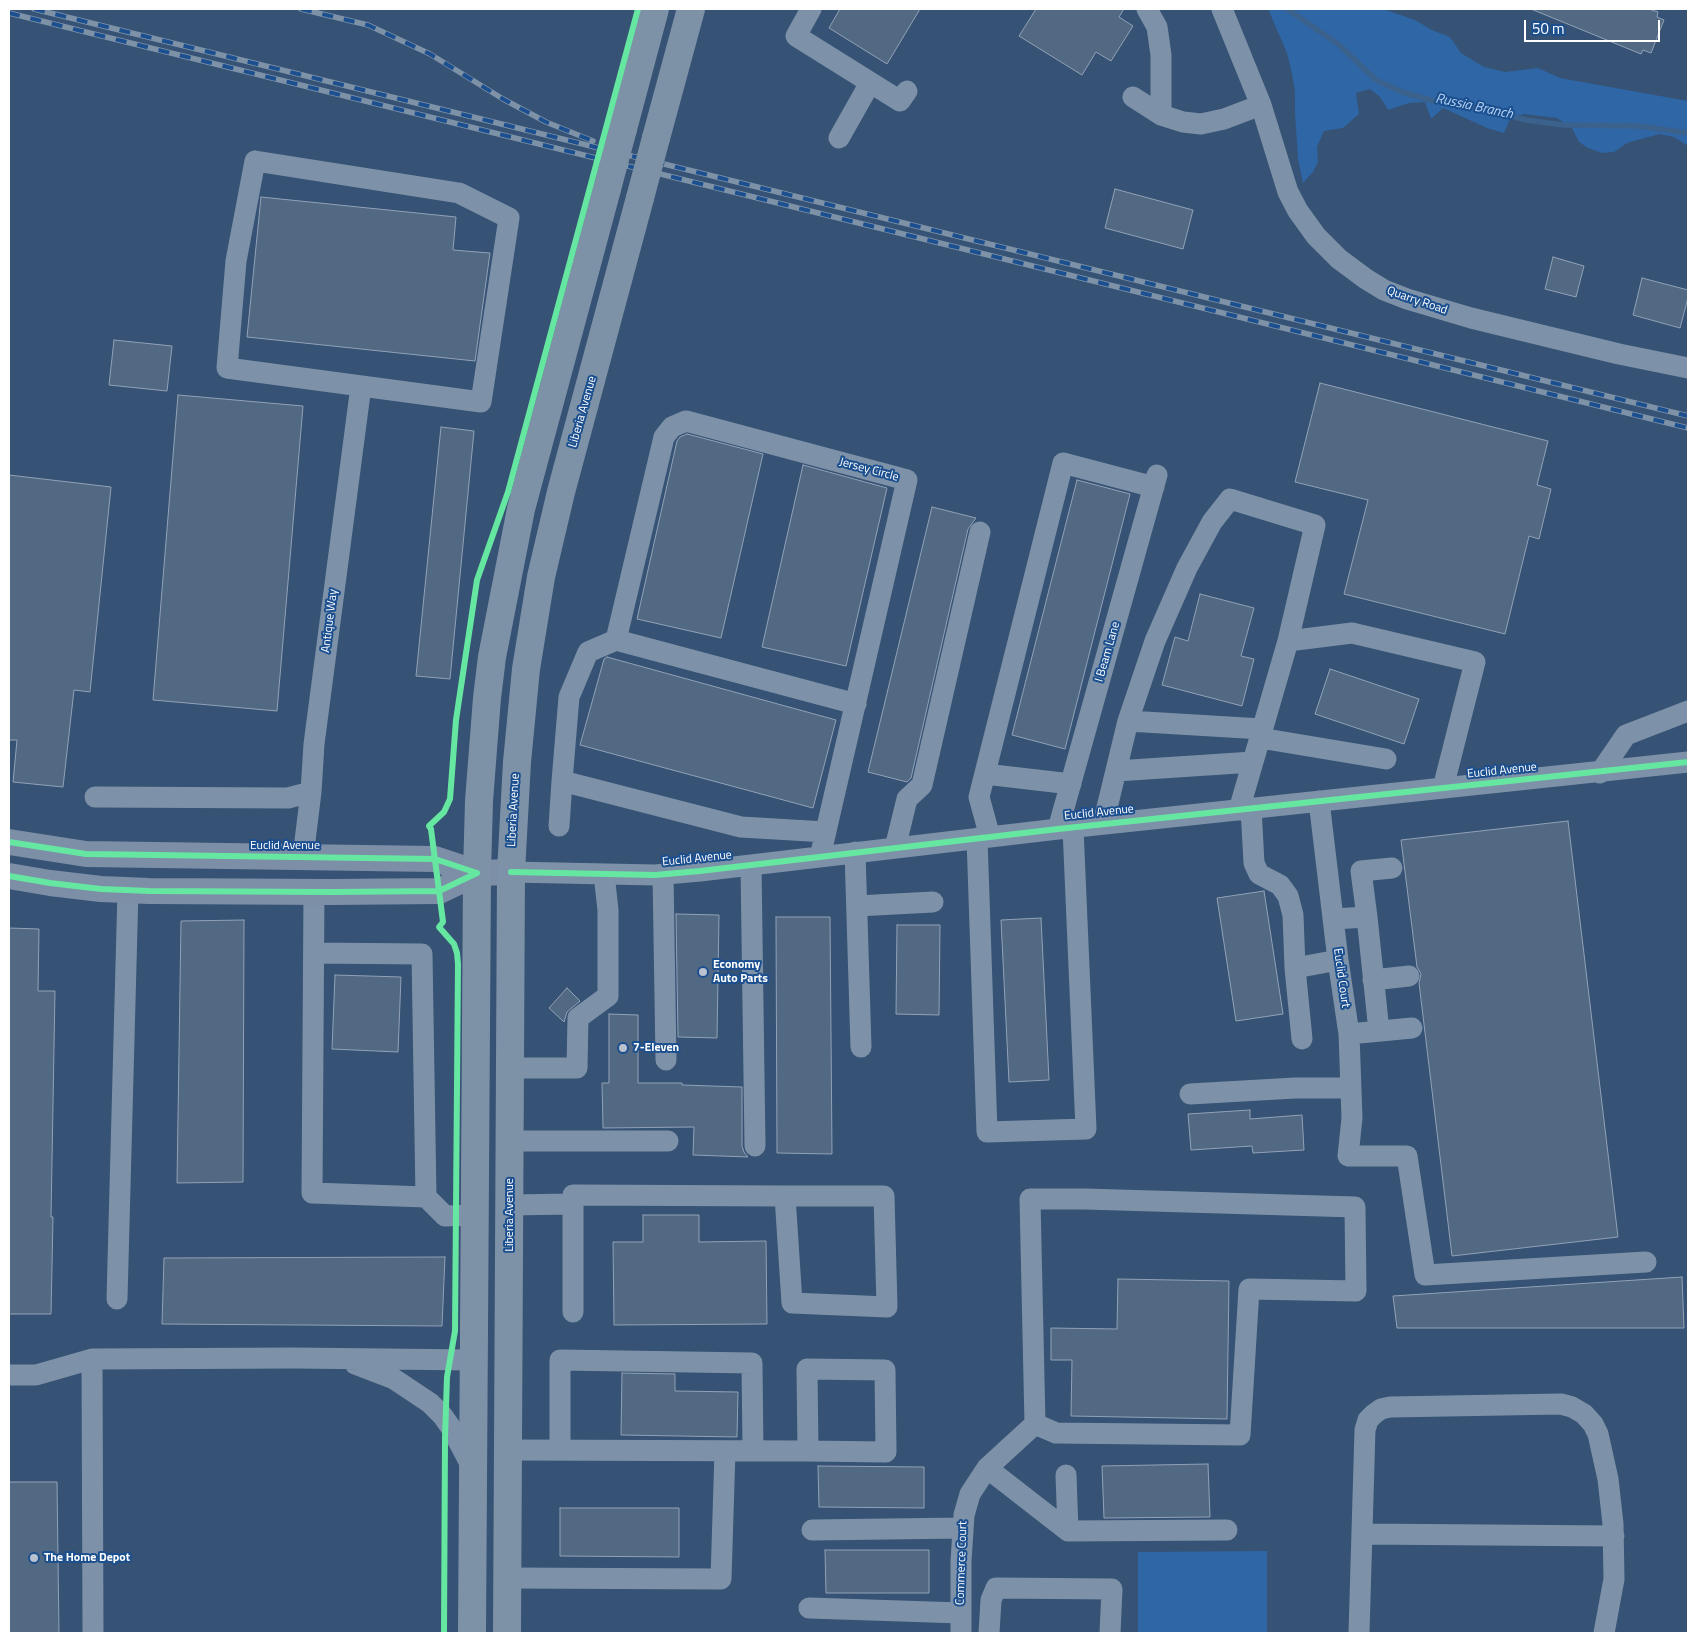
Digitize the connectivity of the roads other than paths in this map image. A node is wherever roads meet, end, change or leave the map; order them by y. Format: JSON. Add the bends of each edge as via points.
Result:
{"nodes":[{"id":1,"x":655,"y":9,"type":"edge"},
{"id":2,"x":691,"y":9,"type":"edge"},
{"id":3,"x":811,"y":9,"type":"edge"},
{"id":4,"x":1148,"y":9,"type":"edge"},
{"id":5,"x":1222,"y":9,"type":"edge"},
{"id":6,"x":870,"y":83,"type":"junction"},
{"id":7,"x":906,"y":91,"type":"dead end"},
{"id":8,"x":1133,"y":97,"type":"dead end"},
{"id":9,"x":1261,"y":105,"type":"junction"},
{"id":10,"x":1161,"y":115,"type":"junction"},
{"id":11,"x":840,"y":138,"type":"dead end"},
{"id":12,"x":1688,"y":368,"type":"edge"},
{"id":13,"x":361,"y":386,"type":"junction"},
{"id":14,"x":980,"y":532,"type":"dead end"},
{"id":15,"x":616,"y":640,"type":"junction"},
{"id":16,"x":1288,"y":642,"type":"junction"},
{"id":17,"x":856,"y":704,"type":"junction"},
{"id":18,"x":1688,"y":711,"type":"edge"},
{"id":19,"x":1128,"y":721,"type":"junction"},
{"id":20,"x":1261,"y":734,"type":"junction"},
{"id":21,"x":1386,"y":759,"type":"dead end"},
{"id":22,"x":1253,"y":762,"type":"junction"},
{"id":23,"x":1688,"y":762,"type":"edge"},
{"id":24,"x":1116,"y":771,"type":"junction"},
{"id":25,"x":1600,"y":773,"type":"junction"},
{"id":26,"x":985,"y":774,"type":"junction"},
{"id":27,"x":562,"y":781,"type":"junction"},
{"id":28,"x":1071,"y":784,"type":"junction"},
{"id":29,"x":1443,"y":788,"type":"junction"},
{"id":30,"x":311,"y":792,"type":"junction"},
{"id":31,"x":95,"y":797,"type":"dead end"},
{"id":32,"x":1319,"y":801,"type":"junction"},
{"id":33,"x":1245,"y":809,"type":"junction"},
{"id":34,"x":1103,"y":824,"type":"junction"},
{"id":35,"x":559,"y":826,"type":"dead end"},
{"id":36,"x":1065,"y":828,"type":"junction"},
{"id":37,"x":826,"y":832,"type":"junction"},
{"id":38,"x":983,"y":837,"type":"junction"},
{"id":39,"x":9,"y":842,"type":"edge"},
{"id":40,"x":895,"y":848,"type":"junction"},
{"id":41,"x":856,"y":852,"type":"junction"},
{"id":42,"x":303,"y":857,"type":"junction"},
{"id":43,"x":820,"y":857,"type":"junction"},
{"id":44,"x":751,"y":865,"type":"junction"},
{"id":45,"x":1392,"y":868,"type":"dead end"},
{"id":46,"x":511,"y":872,"type":"junction"},
{"id":47,"x":477,"y":874,"type":"junction"},
{"id":48,"x":604,"y":874,"type":"junction"},
{"id":49,"x":663,"y":874,"type":"junction"},
{"id":50,"x":9,"y":876,"type":"edge"},
{"id":51,"x":128,"y":890,"type":"junction"},
{"id":52,"x":314,"y":892,"type":"junction"},
{"id":53,"x":933,"y":902,"type":"dead end"},
{"id":54,"x":857,"y":906,"type":"junction"},
{"id":55,"x":1367,"y":917,"type":"junction"},
{"id":56,"x":1333,"y":919,"type":"junction"},
{"id":57,"x":314,"y":953,"type":"junction"},
{"id":58,"x":1338,"y":960,"type":"junction"},
{"id":59,"x":1295,"y":968,"type":"junction"},
{"id":60,"x":1409,"y":976,"type":"dead end"},
{"id":61,"x":1373,"y":980,"type":"junction"},
{"id":62,"x":1412,"y":1028,"type":"dead end"},
{"id":63,"x":1379,"y":1031,"type":"junction"},
{"id":64,"x":1349,"y":1034,"type":"junction"},
{"id":65,"x":1302,"y":1039,"type":"dead end"},
{"id":66,"x":861,"y":1047,"type":"dead end"},
{"id":67,"x":666,"y":1060,"type":"dead end"},
{"id":68,"x":511,"y":1068,"type":"junction"},
{"id":69,"x":1352,"y":1088,"type":"junction"},
{"id":70,"x":1190,"y":1094,"type":"dead end"},
{"id":71,"x":510,"y":1141,"type":"junction"},
{"id":72,"x":668,"y":1141,"type":"dead end"},
{"id":73,"x":755,"y":1146,"type":"dead end"},
{"id":74,"x":785,"y":1196,"type":"junction"},
{"id":75,"x":426,"y":1197,"type":"junction"},
{"id":76,"x":573,"y":1204,"type":"junction"},
{"id":77,"x":510,"y":1205,"type":"junction"},
{"id":78,"x":475,"y":1215,"type":"junction"},
{"id":79,"x":1646,"y":1262,"type":"dead end"},
{"id":80,"x":117,"y":1299,"type":"dead end"},
{"id":81,"x":573,"y":1312,"type":"dead end"},
{"id":82,"x":92,"y":1359,"type":"junction"},
{"id":83,"x":340,"y":1359,"type":"junction"},
{"id":84,"x":474,"y":1360,"type":"junction"},
{"id":85,"x":9,"y":1375,"type":"edge"},
{"id":86,"x":1035,"y":1424,"type":"junction"},
{"id":87,"x":508,"y":1450,"type":"junction"},
{"id":88,"x":560,"y":1450,"type":"junction"},
{"id":89,"x":725,"y":1451,"type":"junction"},
{"id":90,"x":753,"y":1451,"type":"junction"},
{"id":91,"x":808,"y":1451,"type":"junction"},
{"id":92,"x":987,"y":1468,"type":"junction"},
{"id":93,"x":473,"y":1470,"type":"junction"},
{"id":94,"x":1066,"y":1475,"type":"dead end"},
{"id":95,"x":963,"y":1528,"type":"junction"},
{"id":96,"x":812,"y":1530,"type":"dead end"},
{"id":97,"x":1227,"y":1530,"type":"dead end"},
{"id":98,"x":1068,"y":1531,"type":"junction"},
{"id":99,"x":1363,"y":1534,"type":"junction"},
{"id":100,"x":1614,"y":1536,"type":"junction"},
{"id":101,"x":507,"y":1578,"type":"junction"},
{"id":102,"x":809,"y":1608,"type":"dead end"},
{"id":103,"x":961,"y":1623,"type":"edge"},
{"id":104,"x":93,"y":1633,"type":"edge"},
{"id":105,"x":472,"y":1633,"type":"edge"},
{"id":106,"x":507,"y":1633,"type":"edge"},
{"id":107,"x":989,"y":1633,"type":"edge"},
{"id":108,"x":1110,"y":1633,"type":"edge"},
{"id":109,"x":1359,"y":1633,"type":"edge"},
{"id":110,"x":1604,"y":1633,"type":"edge"}],
"edges":[{"from":1,"to":47,"type":"highway","bridge":true,"via":[[521,509],[492,657],[479,801]]},
{"from":2,"to":46,"type":"highway","name":"Liberia Avenue","bridge":true,"via":[[561,492],[541,578],[518,743]]},
{"from":3,"to":6,"type":"street","via":[[796,36]]},
{"from":4,"to":10,"type":"street","via":[[1157,28],[1161,55]]},
{"from":5,"to":9,"type":"street","name":"Quarry Road"},
{"from":6,"to":7,"type":"street","via":[[900,102]]},
{"from":6,"to":11,"type":"street"},
{"from":8,"to":10,"type":"street"},
{"from":9,"to":10,"type":"street","via":[[1224,120],[1201,124]]},
{"from":9,"to":12,"type":"street","name":"Quarry Road","via":[[1283,177],[1298,211],[1316,236],[1366,279],[1407,299],[1471,318]]},
{"from":13,"to":13,"type":"street","via":[[481,402],[509,218],[459,193],[254,161],[236,261],[227,368]]},
{"from":13,"to":30,"type":"street","name":"Antique Way","via":[[314,744]]},
{"from":14,"to":40,"type":"street","via":[[922,784],[907,799]]},
{"from":15,"to":17,"type":"street"},
{"from":15,"to":17,"type":"street","name":"Jersey Circle","via":[[664,437],[672,427],[686,421],[889,475],[907,480]]},
{"from":15,"to":27,"type":"street","via":[[588,652],[569,697]]},
{"from":16,"to":19,"type":"street","via":[[1316,526],[1230,499],[1212,522],[1187,568],[1155,641]]},
{"from":16,"to":20,"type":"street"},
{"from":16,"to":29,"type":"street","via":[[1352,633],[1475,662]]},
{"from":17,"to":37,"type":"street","name":"Jersey Circle"},
{"from":18,"to":25,"type":"street","via":[[1626,735]]},
{"from":19,"to":20,"type":"street"},
{"from":19,"to":24,"type":"street"},
{"from":20,"to":21,"type":"street"},
{"from":20,"to":22,"type":"street"},
{"from":22,"to":24,"type":"street"},
{"from":22,"to":33,"type":"street"},
{"from":23,"to":25,"type":"street","name":"Euclid Avenue"},
{"from":24,"to":34,"type":"street"},
{"from":25,"to":29,"type":"street","name":"Euclid Avenue"},
{"from":26,"to":28,"type":"street"},
{"from":26,"to":28,"type":"street","name":"I Beam Lane","via":[[1063,463],[1155,481]]},
{"from":26,"to":38,"type":"street","via":[[980,797]]},
{"from":27,"to":35,"type":"street"},
{"from":27,"to":37,"type":"street","via":[[741,827]]},
{"from":28,"to":36,"type":"street","name":"I Beam Lane"},
{"from":29,"to":32,"type":"street","name":"Euclid Avenue"},
{"from":30,"to":31,"type":"street","via":[[288,798]]},
{"from":30,"to":42,"type":"street","name":"Antique Way"},
{"from":32,"to":33,"type":"street","name":"Euclid Avenue"},
{"from":32,"to":56,"type":"street","name":"Euclid Court"},
{"from":33,"to":34,"type":"street","name":"Euclid Avenue"},
{"from":33,"to":59,"type":"street","via":[[1254,863],[1259,874],[1280,885],[1288,896],[1293,915]]},
{"from":34,"to":36,"type":"street","name":"Euclid Avenue"},
{"from":36,"to":38,"type":"street","name":"Euclid Avenue"},
{"from":36,"to":38,"type":"street","name":"I Beam Lane","via":[[1086,1129],[986,1132]]},
{"from":37,"to":43,"type":"street","name":"Jersey Circle"},
{"from":38,"to":40,"type":"street","name":"Euclid Avenue"},
{"from":39,"to":42,"type":"main road","name":"Euclid Avenue","via":[[86,854]]},
{"from":40,"to":41,"type":"street","name":"Euclid Avenue"},
{"from":41,"to":43,"type":"street","name":"Euclid Avenue"},
{"from":41,"to":54,"type":"street"},
{"from":42,"to":47,"type":"main road","name":"Euclid Avenue","via":[[435,859]]},
{"from":43,"to":44,"type":"street","name":"Euclid Avenue"},
{"from":44,"to":49,"type":"street","name":"Euclid Avenue"},
{"from":44,"to":73,"type":"street"},
{"from":45,"to":55,"type":"street","via":[[1361,871]]},
{"from":46,"to":47,"type":"main road","name":"Euclid Avenue"},
{"from":46,"to":48,"type":"street","name":"Euclid Avenue"},
{"from":46,"to":68,"type":"highway","name":"Liberia Avenue"},
{"from":47,"to":52,"type":"main road","name":"Euclid Avenue","via":[[439,891]]},
{"from":47,"to":78,"type":"highway"},
{"from":48,"to":49,"type":"street","name":"Euclid Avenue"},
{"from":48,"to":68,"type":"street","via":[[608,910],[608,996],[578,1018],[577,1068]]},
{"from":49,"to":67,"type":"street"},
{"from":50,"to":51,"type":"main road","name":"Euclid Avenue","via":[[50,884]]},
{"from":51,"to":52,"type":"main road","name":"Euclid Avenue"},
{"from":51,"to":80,"type":"street"},
{"from":52,"to":57,"type":"street"},
{"from":53,"to":54,"type":"street"},
{"from":54,"to":66,"type":"street"},
{"from":55,"to":56,"type":"street"},
{"from":55,"to":61,"type":"street"},
{"from":56,"to":58,"type":"street","name":"Euclid Court"},
{"from":57,"to":75,"type":"street","via":[[422,954]]},
{"from":57,"to":75,"type":"street","via":[[312,1194]]},
{"from":58,"to":59,"type":"street"},
{"from":58,"to":64,"type":"street","name":"Euclid Court"},
{"from":59,"to":65,"type":"street"},
{"from":60,"to":61,"type":"street"},
{"from":61,"to":63,"type":"street"},
{"from":62,"to":63,"type":"street"},
{"from":63,"to":64,"type":"street"},
{"from":64,"to":69,"type":"street","name":"Euclid Court"},
{"from":68,"to":71,"type":"highway","name":"Liberia Avenue"},
{"from":69,"to":70,"type":"street"},
{"from":69,"to":79,"type":"street","name":"Euclid Court","via":[[1348,1156],[1406,1156],[1425,1275]]},
{"from":71,"to":72,"type":"street"},
{"from":71,"to":77,"type":"highway","name":"Liberia Avenue"},
{"from":74,"to":74,"type":"street","via":[[792,1303],[887,1307],[884,1196]]},
{"from":74,"to":76,"type":"street","via":[[573,1195]]},
{"from":75,"to":78,"type":"street","via":[[445,1216]]},
{"from":76,"to":77,"type":"street"},
{"from":76,"to":81,"type":"street"},
{"from":77,"to":87,"type":"highway","name":"Liberia Avenue"},
{"from":78,"to":84,"type":"highway"},
{"from":82,"to":83,"type":"street"},
{"from":82,"to":85,"type":"street","via":[[36,1374]]},
{"from":82,"to":104,"type":"street"},
{"from":83,"to":84,"type":"street"},
{"from":83,"to":93,"type":"street","via":[[394,1379],[430,1403],[452,1429]]},
{"from":84,"to":93,"type":"highway"},
{"from":86,"to":86,"type":"street","via":[[1030,1199],[1355,1207],[1356,1291],[1249,1289],[1240,1435],[1056,1433]]},
{"from":86,"to":92,"type":"street","name":"Commerce Court"},
{"from":87,"to":88,"type":"street"},
{"from":87,"to":101,"type":"highway","name":"Liberia Avenue"},
{"from":88,"to":89,"type":"street"},
{"from":88,"to":90,"type":"street","via":[[560,1360],[752,1363]]},
{"from":89,"to":90,"type":"street"},
{"from":89,"to":101,"type":"street","via":[[721,1579]]},
{"from":90,"to":91,"type":"street"},
{"from":91,"to":91,"type":"street","via":[[886,1452],[885,1370],[807,1369]]},
{"from":92,"to":95,"type":"street","name":"Commerce Court","via":[[970,1494]]},
{"from":92,"to":98,"type":"street"},
{"from":93,"to":105,"type":"highway"},
{"from":94,"to":98,"type":"street"},
{"from":95,"to":96,"type":"street"},
{"from":95,"to":103,"type":"street","name":"Commerce Court"},
{"from":97,"to":98,"type":"street"},
{"from":99,"to":100,"type":"street"},
{"from":99,"to":100,"type":"street","via":[[1365,1430],[1368,1420],[1381,1409],[1561,1404],[1584,1414],[1598,1434],[1608,1479]]},
{"from":99,"to":109,"type":"street"},
{"from":100,"to":110,"type":"street","via":[[1614,1579]]},
{"from":101,"to":106,"type":"highway","name":"Liberia Avenue"},
{"from":102,"to":103,"type":"street"},
{"from":107,"to":108,"type":"street","via":[[991,1600],[996,1588],[1112,1589]]}]}
